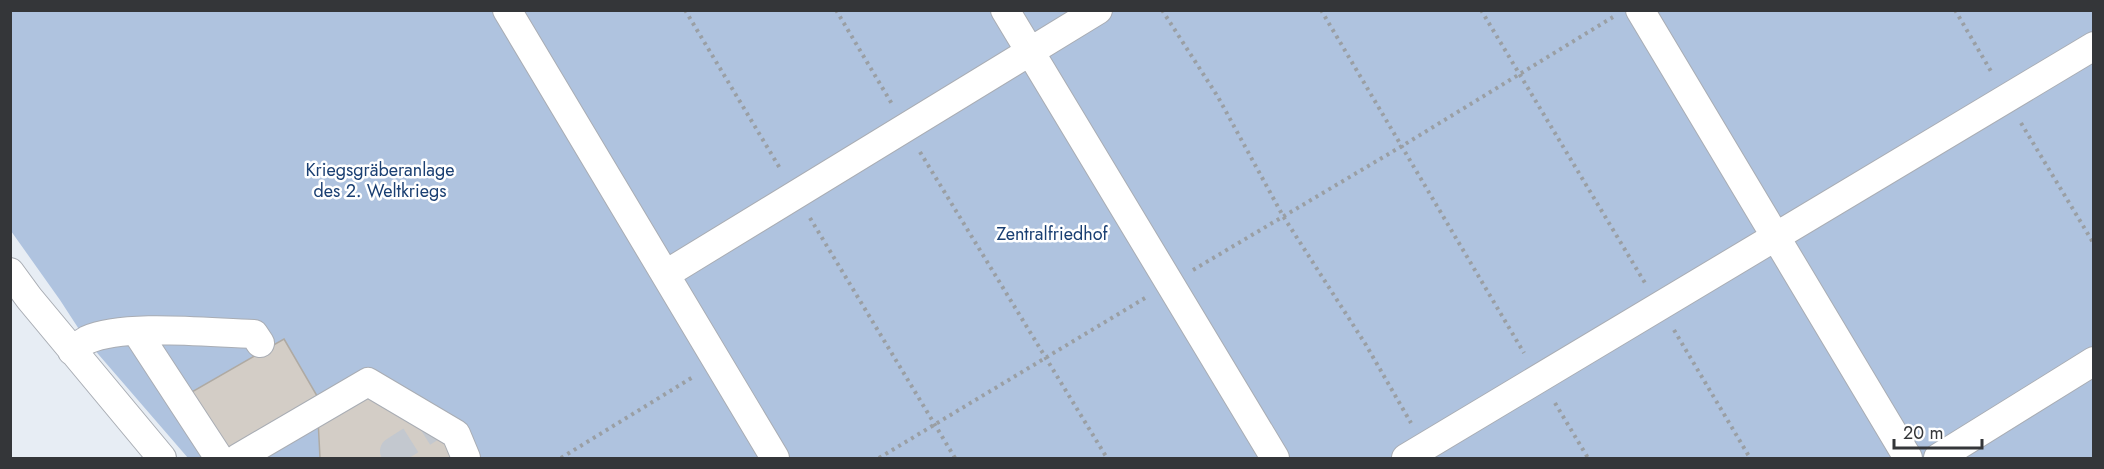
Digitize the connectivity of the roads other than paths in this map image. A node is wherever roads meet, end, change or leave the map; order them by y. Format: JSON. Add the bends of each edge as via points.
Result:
{"nodes":[{"id":1,"x":507,"y":10,"type":"edge"},
{"id":2,"x":1005,"y":10,"type":"edge"},
{"id":3,"x":1098,"y":10,"type":"edge"},
{"id":4,"x":1627,"y":13,"type":"edge"},
{"id":5,"x":2094,"y":46,"type":"edge"},
{"id":6,"x":1029,"y":52,"type":"junction"},
{"id":7,"x":1776,"y":237,"type":"junction"},
{"id":8,"x":10,"y":272,"type":"edge"},
{"id":9,"x":666,"y":274,"type":"junction"},
{"id":10,"x":136,"y":331,"type":"junction"},
{"id":11,"x":260,"y":343,"type":"dead end"},
{"id":12,"x":72,"y":351,"type":"junction"},
{"id":13,"x":2094,"y":361,"type":"edge"},
{"id":14,"x":1416,"y":453,"type":"edge"},
{"id":15,"x":162,"y":459,"type":"edge"},
{"id":16,"x":219,"y":459,"type":"edge"},
{"id":17,"x":238,"y":459,"type":"edge"},
{"id":18,"x":466,"y":459,"type":"edge"},
{"id":19,"x":776,"y":459,"type":"edge"},
{"id":20,"x":1275,"y":459,"type":"edge"},
{"id":21,"x":1908,"y":459,"type":"edge"},
{"id":22,"x":1938,"y":459,"type":"edge"}],
"edges":[{"from":1,"to":9,"type":"street"},
{"from":2,"to":6,"type":"street"},
{"from":3,"to":6,"type":"street"},
{"from":4,"to":7,"type":"street"},
{"from":5,"to":7,"type":"street"},
{"from":6,"to":9,"type":"street"},
{"from":6,"to":20,"type":"street"},
{"from":7,"to":14,"type":"street"},
{"from":7,"to":21,"type":"street"},
{"from":8,"to":12,"type":"street"},
{"from":9,"to":19,"type":"street"},
{"from":10,"to":11,"type":"street","via":[[254,334]]},
{"from":10,"to":12,"type":"street","via":[[86,340]]},
{"from":10,"to":16,"type":"street"},
{"from":12,"to":15,"type":"street"},
{"from":13,"to":22,"type":"street"},
{"from":17,"to":18,"type":"street","via":[[368,382],[434,425],[456,434]]}]}
